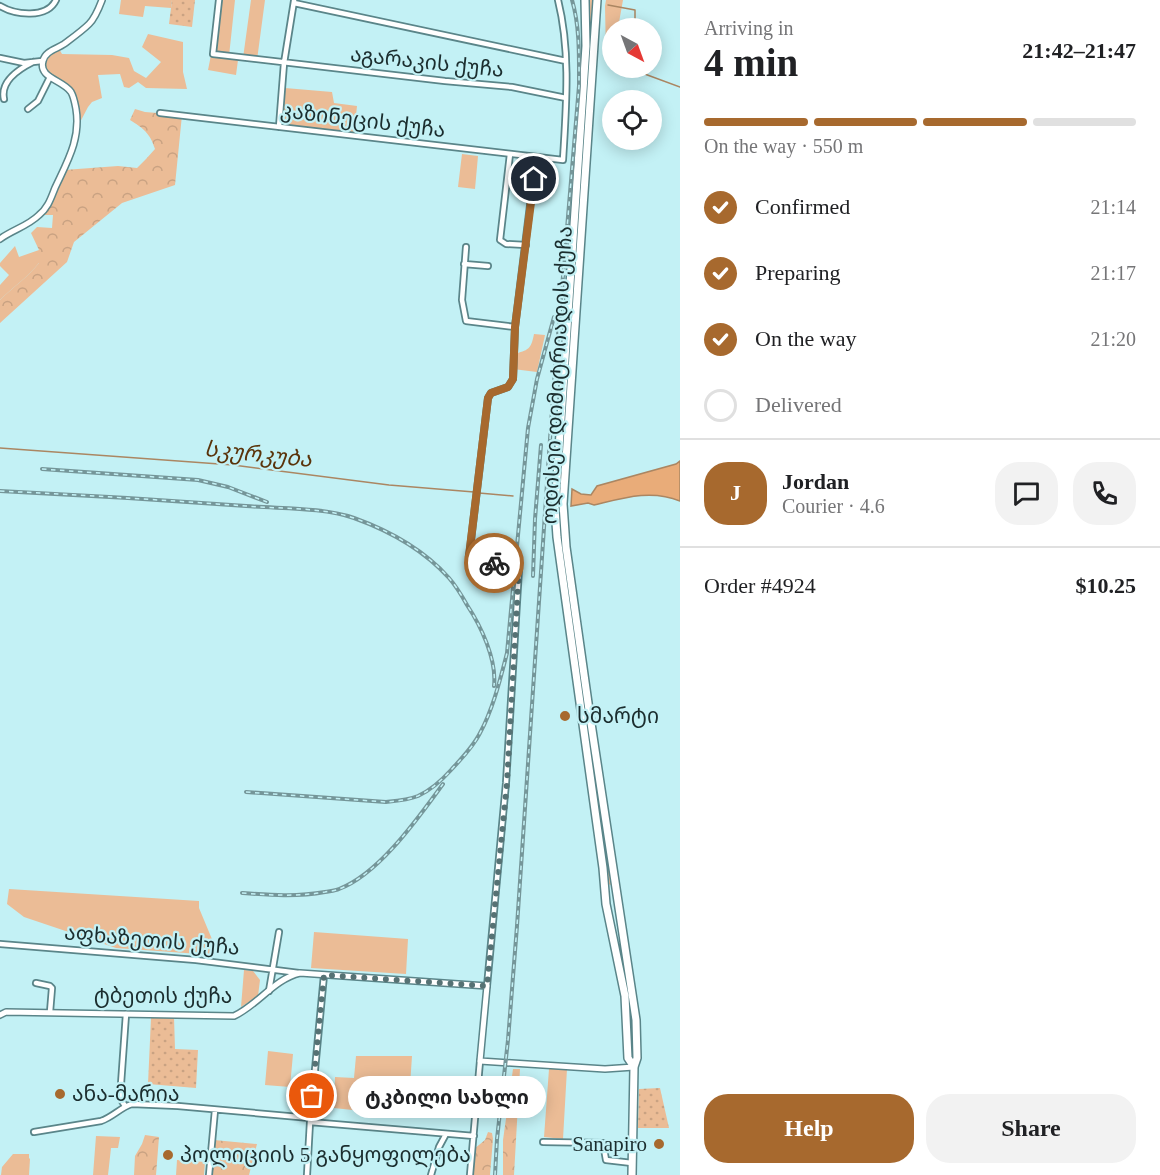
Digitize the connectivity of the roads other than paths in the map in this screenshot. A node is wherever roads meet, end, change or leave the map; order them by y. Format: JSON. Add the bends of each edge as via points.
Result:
{"nodes":[{"id":1,"x":56,"y":0,"type":"edge"},
{"id":2,"x":102,"y":0,"type":"edge"},
{"id":3,"x":219,"y":0,"type":"edge"},
{"id":4,"x":558,"y":0,"type":"edge"},
{"id":5,"x":585,"y":0,"type":"edge"},
{"id":6,"x":597,"y":0,"type":"edge"},
{"id":7,"x":294,"y":1,"type":"edge"},
{"id":8,"x":0,"y":6,"type":"edge"},
{"id":9,"x":0,"y":58,"type":"edge"},
{"id":10,"x":566,"y":61,"type":"junction"},
{"id":11,"x":33,"y":62,"type":"junction"},
{"id":12,"x":42,"y":62,"type":"junction"},
{"id":13,"x":284,"y":63,"type":"junction"},
{"id":14,"x":50,"y":77,"type":"junction"},
{"id":15,"x":566,"y":98,"type":"junction"},
{"id":16,"x":4,"y":99,"type":"dead end"},
{"id":17,"x":28,"y":109,"type":"dead end"},
{"id":18,"x":160,"y":113,"type":"dead end"},
{"id":19,"x":279,"y":126,"type":"junction"},
{"id":20,"x":510,"y":154,"type":"junction"},
{"id":21,"x":536,"y":157,"type":"junction"},
{"id":22,"x":0,"y":239,"type":"edge"},
{"id":23,"x":526,"y":245,"type":"junction"},
{"id":24,"x":466,"y":246,"type":"dead end"},
{"id":25,"x":464,"y":264,"type":"junction"},
{"id":26,"x":488,"y":266,"type":"dead end"},
{"id":27,"x":515,"y":327,"type":"junction"},
{"id":28,"x":605,"y":892,"type":"junction"},
{"id":29,"x":616,"y":893,"type":"junction"},
{"id":30,"x":607,"y":910,"type":"junction"},
{"id":31,"x":620,"y":910,"type":"junction"},
{"id":32,"x":279,"y":932,"type":"dead end"},
{"id":33,"x":0,"y":944,"type":"edge"},
{"id":34,"x":274,"y":969,"type":"junction"},
{"id":35,"x":300,"y":973,"type":"junction"},
{"id":36,"x":324,"y":975,"type":"junction"},
{"id":37,"x":36,"y":983,"type":"dead end"},
{"id":38,"x":487,"y":986,"type":"junction"},
{"id":39,"x":269,"y":991,"type":"junction"},
{"id":40,"x":50,"y":1012,"type":"junction"},
{"id":41,"x":126,"y":1014,"type":"junction"},
{"id":42,"x":0,"y":1015,"type":"edge"},
{"id":43,"x":480,"y":1061,"type":"junction"},
{"id":44,"x":634,"y":1067,"type":"junction"},
{"id":45,"x":125,"y":1107,"type":"junction"},
{"id":46,"x":215,"y":1110,"type":"junction"},
{"id":47,"x":310,"y":1120,"type":"junction"},
{"id":48,"x":34,"y":1132,"type":"dead end"},
{"id":49,"x":446,"y":1134,"type":"junction"},
{"id":50,"x":474,"y":1136,"type":"junction"},
{"id":51,"x":543,"y":1142,"type":"dead end"},
{"id":52,"x":632,"y":1163,"type":"junction"},
{"id":53,"x":209,"y":1175,"type":"edge"},
{"id":54,"x":307,"y":1175,"type":"edge"},
{"id":55,"x":431,"y":1175,"type":"edge"},
{"id":56,"x":470,"y":1175,"type":"edge"},
{"id":57,"x":632,"y":1175,"type":"edge"}],
"edges":[{"from":1,"to":8,"type":"street","via":[[49,9],[28,15]]},
{"from":2,"to":12,"type":"street","via":[[91,22]]},
{"from":3,"to":13,"type":"street","name":"აგარაკის ქუჩა","via":[[213,54]]},
{"from":4,"to":10,"type":"street"},
{"from":5,"to":28,"type":"main road","name":"ოდისეი დიმიტრიადის ქუჩა","via":[[586,46],[555,508]]},
{"from":6,"to":29,"type":"main road","name":"ოდისეი დიმიტრიადის ქუჩა","via":[[563,504]]},
{"from":7,"to":10,"type":"street"},
{"from":7,"to":13,"type":"street"},
{"from":9,"to":11,"type":"street"},
{"from":10,"to":15,"type":"street"},
{"from":11,"to":12,"type":"street"},
{"from":11,"to":16,"type":"street","via":[[9,80]]},
{"from":12,"to":14,"type":"street"},
{"from":13,"to":15,"type":"street","name":"აგარაკის ქუჩა","via":[[512,87]]},
{"from":13,"to":19,"type":"street"},
{"from":14,"to":17,"type":"street","via":[[38,101]]},
{"from":14,"to":22,"type":"street","via":[[71,91],[74,98],[78,125],[75,143],[48,205],[39,216]]},
{"from":15,"to":21,"type":"street","name":"კაზინეცის ქუჩა","via":[[563,160]]},
{"from":18,"to":19,"type":"street","name":"კაზინეცის ქუჩა"},
{"from":19,"to":20,"type":"street","name":"კაზინეცის ქუჩა"},
{"from":20,"to":21,"type":"street","name":"კაზინეცის ქუჩა"},
{"from":20,"to":23,"type":"street","via":[[500,240]]},
{"from":21,"to":23,"type":"street"},
{"from":23,"to":27,"type":"street"},
{"from":24,"to":25,"type":"street"},
{"from":25,"to":26,"type":"street"},
{"from":25,"to":27,"type":"street","via":[[462,300],[466,321]]},
{"from":27,"to":38,"type":"street","via":[[511,383],[488,398],[469,556],[475,564],[512,565],[519,569],[507,783]]},
{"from":28,"to":29,"type":"main road"},
{"from":28,"to":30,"type":"main road","name":"ოდისეი დიმიტრიადის ქუჩა"},
{"from":29,"to":31,"type":"main road","name":"ოდისეი დიმიტრიადის ქუჩა"},
{"from":30,"to":31,"type":"main road"},
{"from":30,"to":44,"type":"main road","via":[[625,996],[628,1058]]},
{"from":31,"to":44,"type":"main road","via":[[636,1020]]},
{"from":32,"to":34,"type":"street"},
{"from":33,"to":34,"type":"street","name":"აფხაზეთის ქუჩა"},
{"from":34,"to":35,"type":"street","name":"აფხაზეთის ქუჩა"},
{"from":34,"to":39,"type":"street"},
{"from":35,"to":36,"type":"street"},
{"from":35,"to":39,"type":"street","name":"ტბეთის ქუჩა"},
{"from":36,"to":38,"type":"street"},
{"from":36,"to":47,"type":"street"},
{"from":37,"to":40,"type":"street","via":[[52,988]]},
{"from":38,"to":43,"type":"street"},
{"from":39,"to":41,"type":"street","name":"ტბეთის ქუჩა","via":[[234,1016]]},
{"from":40,"to":41,"type":"street","name":"ტბეთის ქუჩა"},
{"from":40,"to":42,"type":"street","name":"ტბეთის ქუჩა"},
{"from":41,"to":45,"type":"street","via":[[120,1098]]},
{"from":43,"to":44,"type":"street","via":[[605,1069]]},
{"from":43,"to":50,"type":"street"},
{"from":44,"to":52,"type":"main road"},
{"from":45,"to":46,"type":"street","via":[[145,1104]]},
{"from":45,"to":48,"type":"street","via":[[101,1121]]},
{"from":46,"to":47,"type":"street"},
{"from":46,"to":53,"type":"street"},
{"from":47,"to":49,"type":"street"},
{"from":47,"to":54,"type":"street"},
{"from":49,"to":50,"type":"street"},
{"from":49,"to":55,"type":"street"},
{"from":50,"to":56,"type":"street"},
{"from":51,"to":52,"type":"street","via":[[603,1143],[606,1160]]},
{"from":52,"to":57,"type":"main road"}]}
